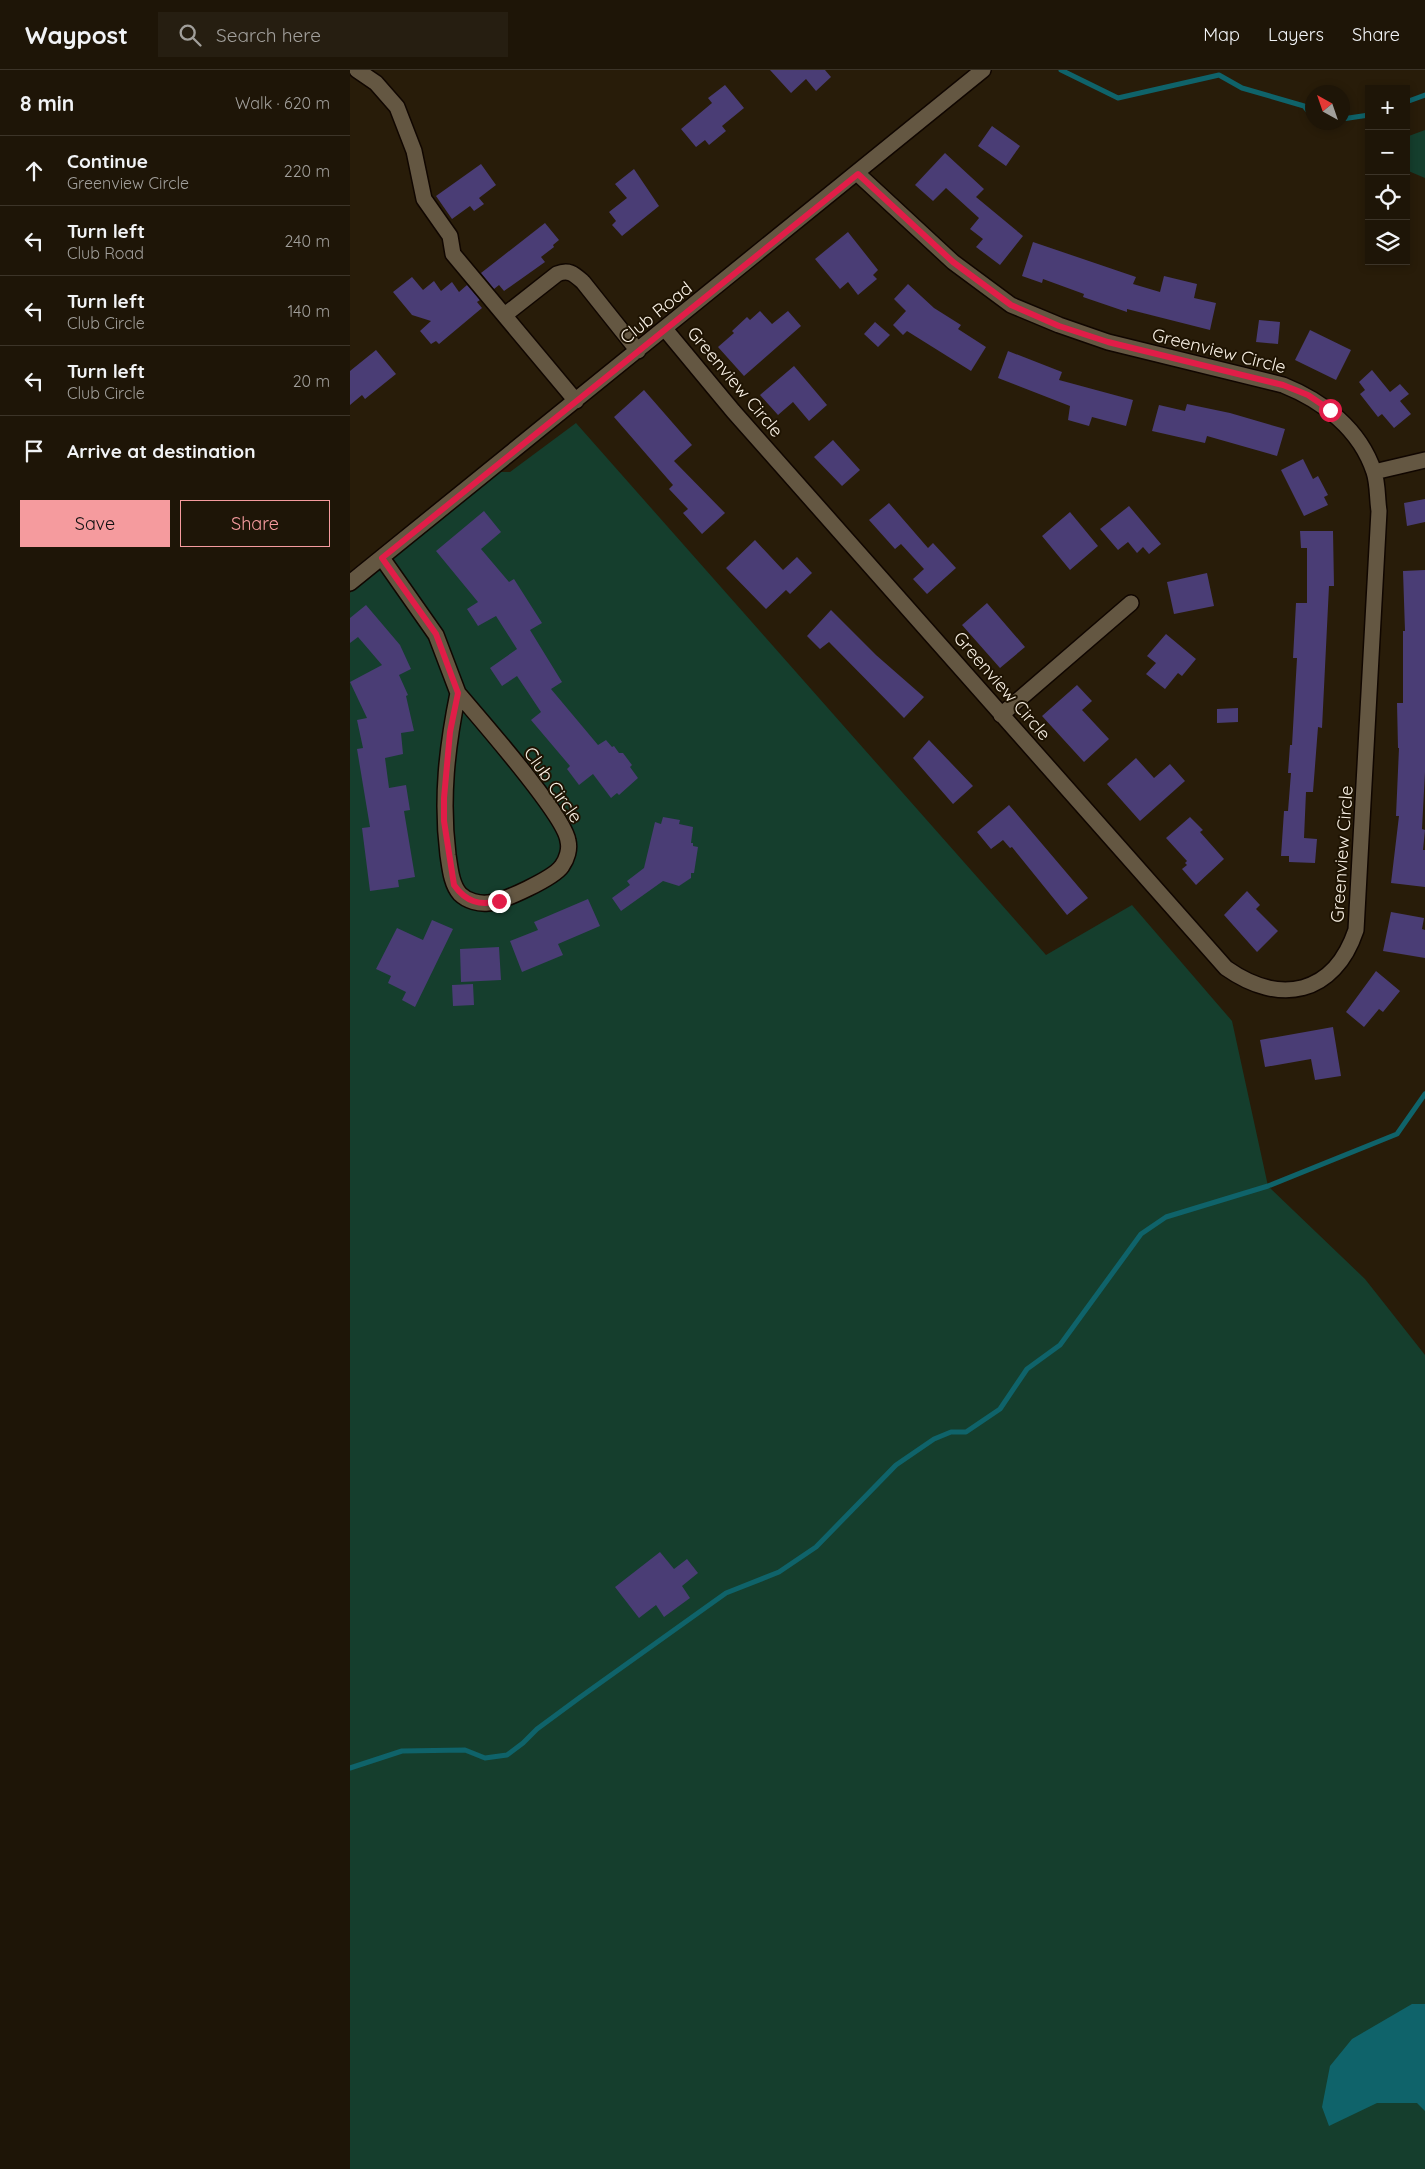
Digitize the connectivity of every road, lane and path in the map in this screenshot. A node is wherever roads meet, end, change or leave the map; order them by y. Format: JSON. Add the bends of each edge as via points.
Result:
{"nodes":[{"id":1,"x":357,"y":70,"type":"edge"},
{"id":2,"x":983,"y":70,"type":"edge"},
{"id":3,"x":858,"y":174,"type":"junction"},
{"id":4,"x":506,"y":314,"type":"junction"},
{"id":5,"x":665,"y":329,"type":"junction"},
{"id":6,"x":638,"y":351,"type":"junction"},
{"id":7,"x":576,"y":401,"type":"junction"},
{"id":8,"x":1425,"y":460,"type":"edge"},
{"id":9,"x":1374,"y":472,"type":"junction"},
{"id":10,"x":382,"y":558,"type":"junction"},
{"id":11,"x":350,"y":583,"type":"edge"},
{"id":12,"x":1131,"y":603,"type":"dead end"},
{"id":13,"x":458,"y":693,"type":"junction"},
{"id":14,"x":1001,"y":715,"type":"junction"}],
"edges":[{"from":1,"to":4,"type":"street","via":[[376,84],[397,107],[414,151],[424,199],[450,236],[453,254]]},
{"from":2,"to":3,"type":"street","name":"Club Road"},
{"from":3,"to":5,"type":"street","name":"Club Road"},
{"from":3,"to":9,"type":"street","name":"Greenview Circle","via":[[953,262],[1011,305],[1059,326],[1108,342],[1283,385],[1308,395],[1330,410],[1350,431]]},
{"from":4,"to":6,"type":"street","via":[[565,271],[583,282]]},
{"from":4,"to":7,"type":"street"},
{"from":5,"to":6,"type":"street","name":"Club Road"},
{"from":5,"to":14,"type":"street","name":"Greenview Circle","via":[[733,411]]},
{"from":6,"to":7,"type":"street","name":"Club Road"},
{"from":7,"to":10,"type":"street","name":"Club Road"},
{"from":8,"to":9,"type":"street"},
{"from":9,"to":14,"type":"street","name":"Greenview Circle","via":[[1379,511],[1356,930],[1340,963],[1316,983],[1297,990],[1261,988],[1226,968]]},
{"from":10,"to":11,"type":"street","name":"Club Road"},
{"from":10,"to":13,"type":"street","name":"Club Circle","via":[[436,634]]},
{"from":12,"to":14,"type":"street"},
{"from":13,"to":13,"type":"street","name":"Club Circle","via":[[450,732],[444,798],[450,869],[460,894],[478,903],[489,903],[554,874],[567,857],[569,843],[567,833],[542,798]]}]}
